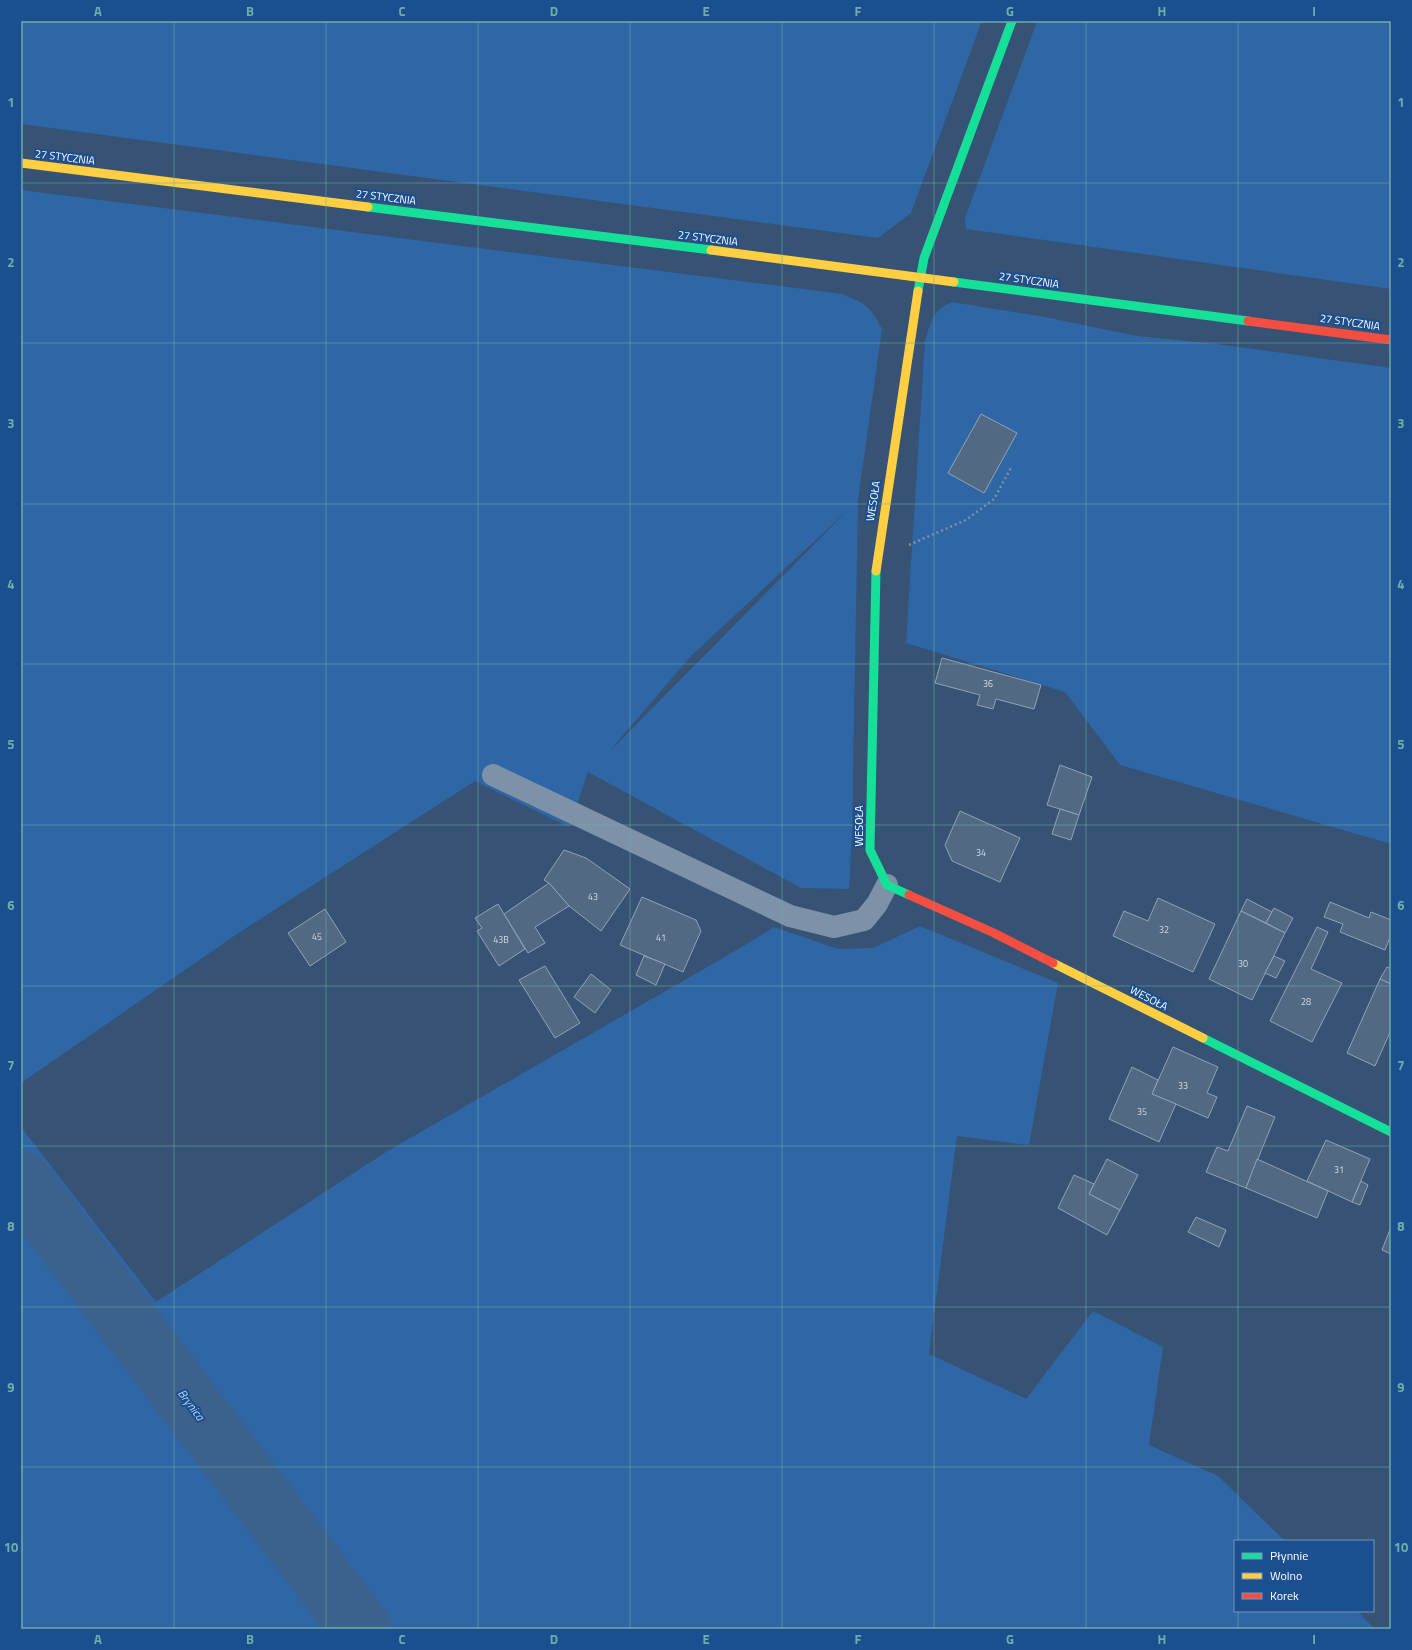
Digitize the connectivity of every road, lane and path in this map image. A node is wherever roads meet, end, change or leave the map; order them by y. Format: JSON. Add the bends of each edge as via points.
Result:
{"nodes":[{"id":1,"x":1012,"y":21,"type":"edge"},
{"id":2,"x":21,"y":163,"type":"edge"},
{"id":3,"x":921,"y":277,"type":"junction"},
{"id":4,"x":1391,"y":340,"type":"edge"},
{"id":5,"x":1012,"y":466,"type":"dead end"},
{"id":6,"x":877,"y":552,"type":"junction"},
{"id":7,"x":493,"y":775,"type":"dead end"},
{"id":8,"x":888,"y":885,"type":"junction"},
{"id":9,"x":1391,"y":1132,"type":"edge"}],
"edges":[{"from":1,"to":3,"type":"street","name":"WESOŁA","via":[[927,251]]},
{"from":2,"to":3,"type":"street","name":"27 STYCZNIA"},
{"from":3,"to":4,"type":"street","name":"27 STYCZNIA"},
{"from":3,"to":6,"type":"street","name":"WESOŁA"},
{"from":5,"to":6,"type":"path","via":[[994,499],[966,520],[912,544]]},
{"from":6,"to":8,"type":"street","name":"WESOŁA","via":[[870,850]]},
{"from":7,"to":8,"type":"street","via":[[790,916],[834,927],[864,920]]},
{"from":8,"to":9,"type":"street","name":"WESOŁA","via":[[994,933]]}]}
